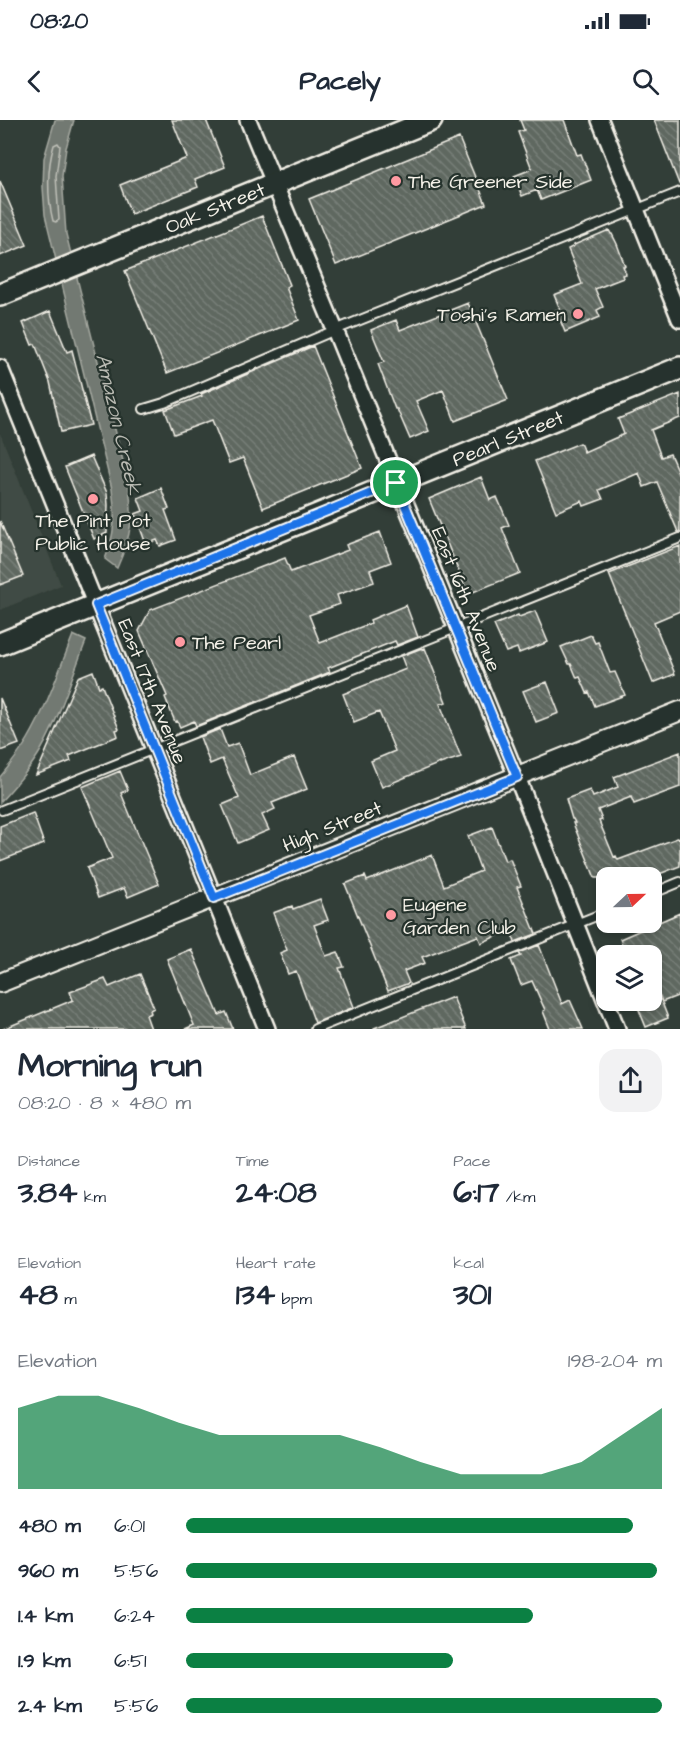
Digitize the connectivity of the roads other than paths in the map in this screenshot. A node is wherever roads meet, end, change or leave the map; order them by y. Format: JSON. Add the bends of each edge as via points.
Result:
{"nodes":[{"id":1,"x":248,"y":120,"type":"edge"},
{"id":2,"x":431,"y":120,"type":"edge"},
{"id":3,"x":600,"y":120,"type":"edge"},
{"id":4,"x":273,"y":184,"type":"junction"},
{"id":5,"x":680,"y":192,"type":"edge"},
{"id":6,"x":636,"y":209,"type":"junction"},
{"id":7,"x":0,"y":295,"type":"edge"},
{"id":8,"x":680,"y":319,"type":"edge"},
{"id":9,"x":335,"y":330,"type":"junction"},
{"id":10,"x":0,"y":368,"type":"edge"},
{"id":11,"x":680,"y":368,"type":"edge"},
{"id":12,"x":144,"y":409,"type":"dead end"},
{"id":13,"x":396,"y":483,"type":"junction"},
{"id":14,"x":680,"y":538,"type":"edge"},
{"id":15,"x":96,"y":605,"type":"junction"},
{"id":16,"x":455,"y":627,"type":"junction"},
{"id":17,"x":0,"y":644,"type":"edge"},
{"id":18,"x":680,"y":711,"type":"edge"},
{"id":19,"x":154,"y":748,"type":"junction"},
{"id":20,"x":517,"y":777,"type":"junction"},
{"id":21,"x":2,"y":810,"type":"dead end"},
{"id":22,"x":680,"y":882,"type":"edge"},
{"id":23,"x":662,"y":889,"type":"edge"},
{"id":24,"x":214,"y":898,"type":"junction"},
{"id":25,"x":596,"y":916,"type":"edge"},
{"id":26,"x":574,"y":925,"type":"junction"},
{"id":27,"x":0,"y":983,"type":"edge"},
{"id":28,"x":267,"y":1029,"type":"edge"},
{"id":29,"x":315,"y":1029,"type":"edge"},
{"id":30,"x":617,"y":1029,"type":"edge"}],
"edges":[{"from":1,"to":4,"type":"street","name":"East 16th Avenue"},
{"from":2,"to":4,"type":"main road","name":"Oak Street"},
{"from":3,"to":6,"type":"street"},
{"from":4,"to":7,"type":"main road","name":"Oak Street"},
{"from":4,"to":9,"type":"street","name":"East 16th Avenue"},
{"from":5,"to":6,"type":"lane"},
{"from":6,"to":8,"type":"street"},
{"from":6,"to":9,"type":"lane"},
{"from":9,"to":12,"type":"lane"},
{"from":9,"to":13,"type":"street","name":"East 16th Avenue"},
{"from":10,"to":15,"type":"street","name":"East 17th Avenue"},
{"from":11,"to":13,"type":"main road","name":"Pearl Street"},
{"from":13,"to":15,"type":"main road","name":"Pearl Street"},
{"from":13,"to":16,"type":"street","name":"East 16th Avenue"},
{"from":14,"to":16,"type":"lane"},
{"from":15,"to":17,"type":"main road","name":"Pearl Street"},
{"from":15,"to":19,"type":"street","name":"East 17th Avenue"},
{"from":16,"to":19,"type":"lane"},
{"from":16,"to":20,"type":"street","name":"East 16th Avenue"},
{"from":18,"to":20,"type":"street","name":"High Street"},
{"from":19,"to":21,"type":"lane"},
{"from":19,"to":24,"type":"street","name":"East 17th Avenue"},
{"from":20,"to":24,"type":"street","name":"High Street"},
{"from":20,"to":26,"type":"street","name":"East 16th Avenue"},
{"from":22,"to":23,"type":"lane"},
{"from":24,"to":27,"type":"street","name":"High Street"},
{"from":24,"to":28,"type":"street","name":"East 17th Avenue"},
{"from":25,"to":26,"type":"lane"},
{"from":26,"to":29,"type":"lane"},
{"from":26,"to":30,"type":"street","name":"East 16th Avenue"}]}
